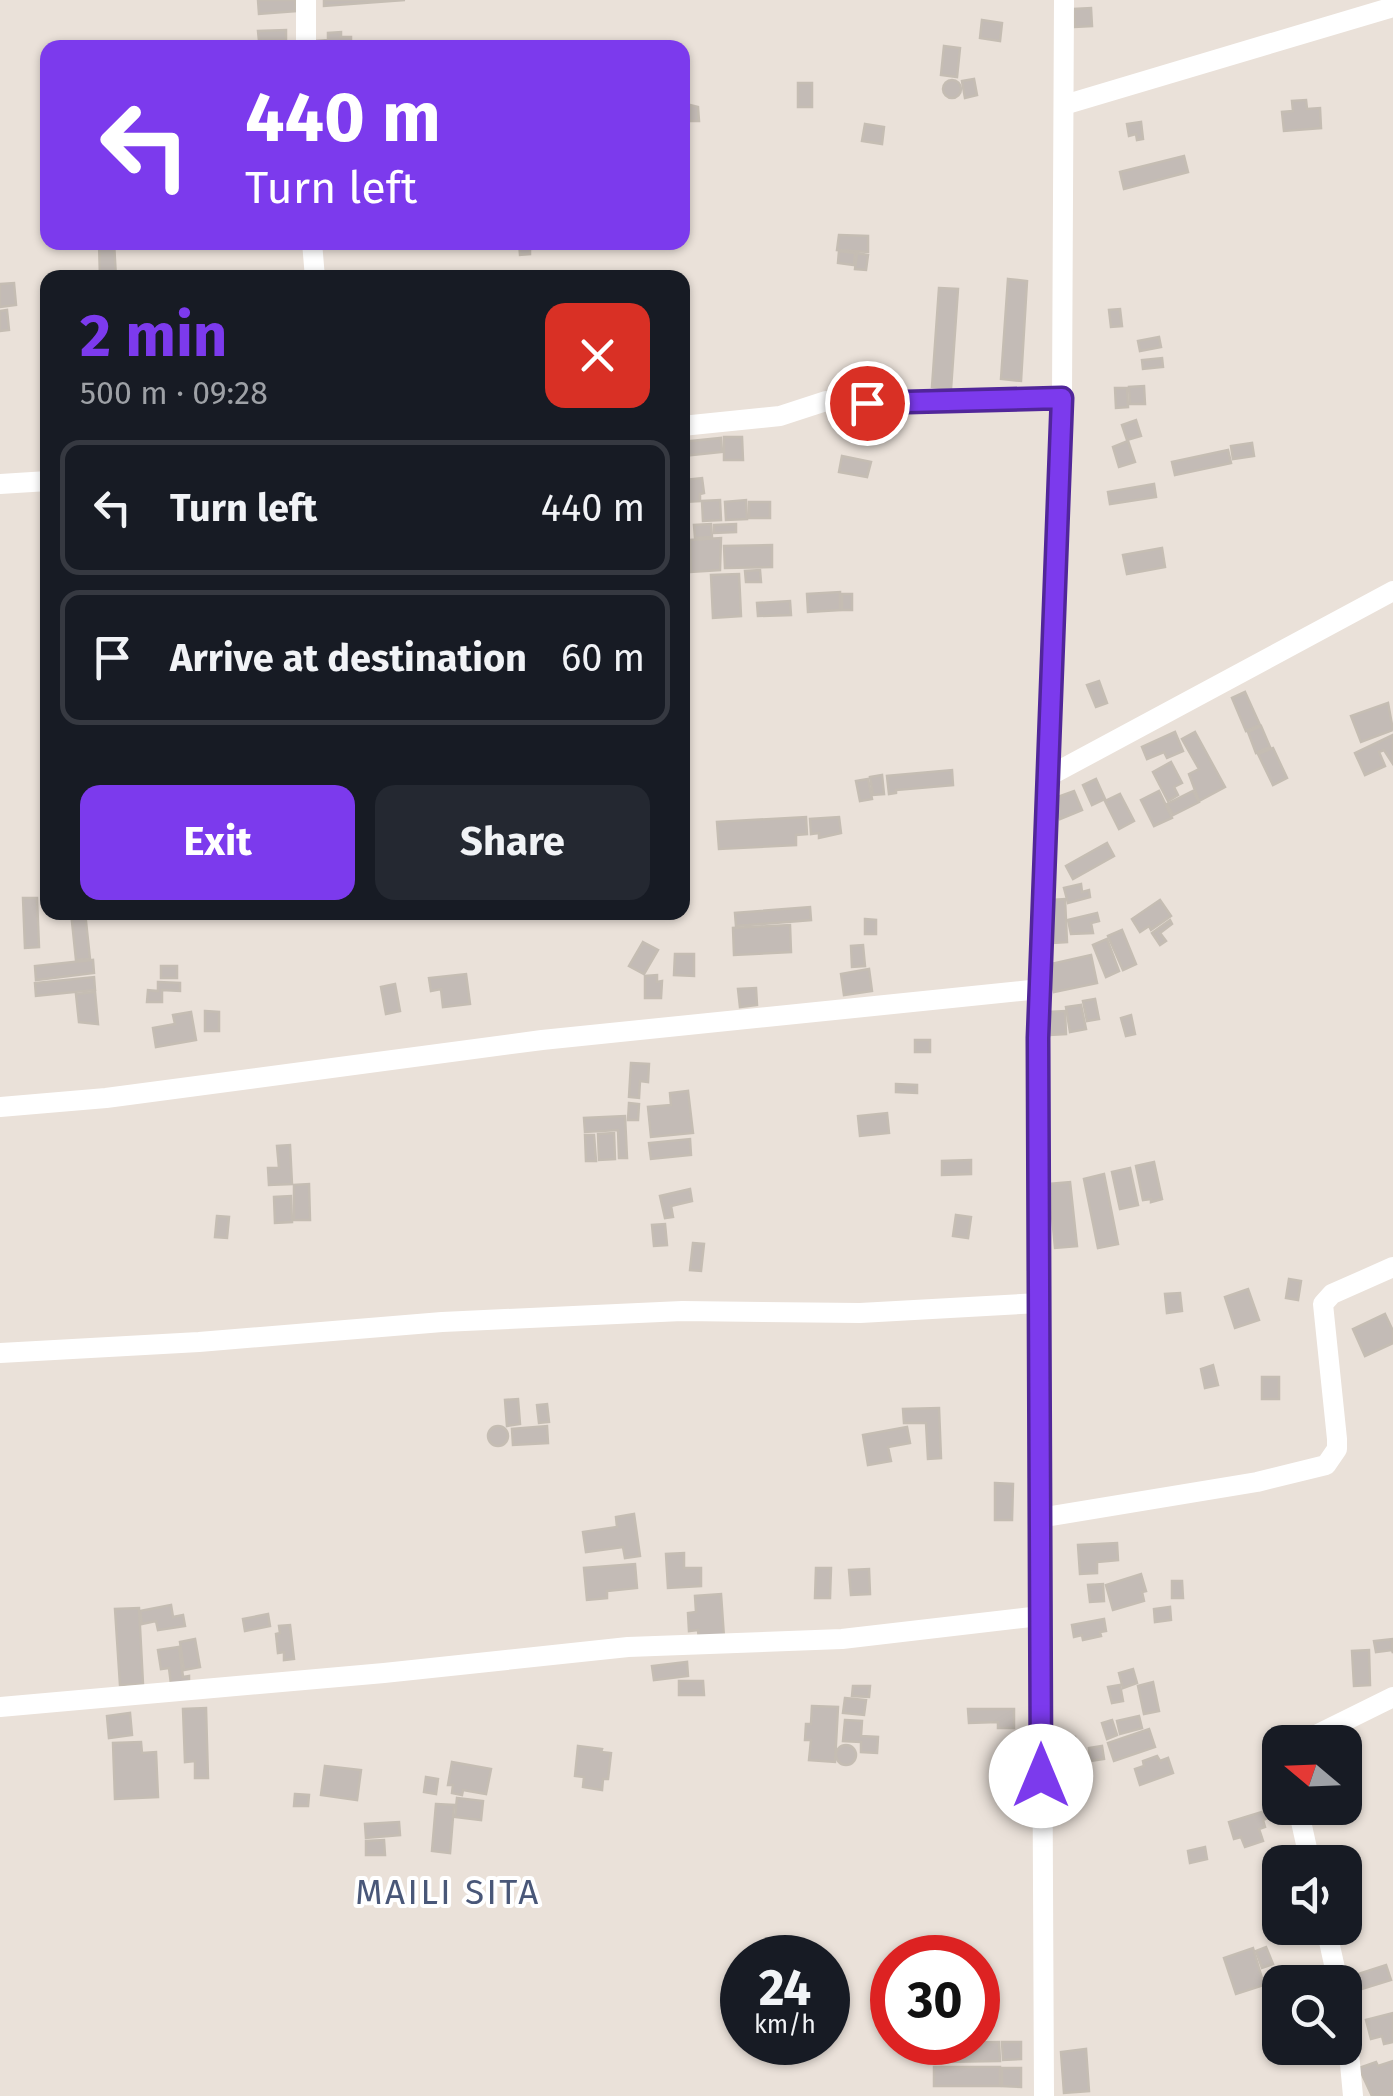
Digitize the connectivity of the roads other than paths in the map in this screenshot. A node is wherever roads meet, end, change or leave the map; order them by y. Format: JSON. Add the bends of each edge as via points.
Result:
{"nodes":[{"id":1,"x":306,"y":0,"type":"edge"},
{"id":2,"x":1064,"y":0,"type":"edge"},
{"id":3,"x":1393,"y":7,"type":"edge"},
{"id":4,"x":306,"y":40,"type":"edge"},
{"id":5,"x":1064,"y":106,"type":"junction"},
{"id":6,"x":1062,"y":398,"type":"junction"},
{"id":7,"x":690,"y":425,"type":"edge"},
{"id":8,"x":40,"y":481,"type":"edge"},
{"id":9,"x":0,"y":484,"type":"edge"},
{"id":10,"x":1393,"y":591,"type":"edge"},
{"id":11,"x":1048,"y":776,"type":"junction"},
{"id":12,"x":1040,"y":989,"type":"junction"},
{"id":13,"x":0,"y":1108,"type":"edge"},
{"id":14,"x":1393,"y":1268,"type":"edge"},
{"id":15,"x":1039,"y":1303,"type":"junction"},
{"id":16,"x":0,"y":1353,"type":"edge"},
{"id":17,"x":1039,"y":1518,"type":"junction"},
{"id":18,"x":1040,"y":1616,"type":"junction"},
{"id":19,"x":1393,"y":1697,"type":"edge"},
{"id":20,"x":0,"y":1707,"type":"edge"},
{"id":21,"x":1336,"y":1725,"type":"edge"},
{"id":22,"x":1351,"y":2065,"type":"edge"},
{"id":23,"x":1044,"y":2096,"type":"edge"},
{"id":24,"x":1354,"y":2096,"type":"edge"}],
"edges":[{"from":1,"to":4,"type":"street"},
{"from":2,"to":5,"type":"street"},
{"from":3,"to":5,"type":"street"},
{"from":5,"to":6,"type":"street"},
{"from":6,"to":7,"type":"street","via":[[826,401],[780,416]]},
{"from":6,"to":11,"type":"street"},
{"from":8,"to":9,"type":"street"},
{"from":10,"to":11,"type":"street"},
{"from":11,"to":12,"type":"street"},
{"from":12,"to":13,"type":"street","via":[[542,1040]]},
{"from":12,"to":15,"type":"street"},
{"from":14,"to":17,"type":"street","via":[[1322,1304],[1337,1439],[1326,1465]]},
{"from":15,"to":16,"type":"street","via":[[860,1313],[682,1311]]},
{"from":15,"to":17,"type":"street"},
{"from":17,"to":18,"type":"street"},
{"from":18,"to":20,"type":"street","via":[[842,1639],[628,1647]]},
{"from":18,"to":23,"type":"street"},
{"from":19,"to":21,"type":"street"},
{"from":22,"to":24,"type":"street"}]}
